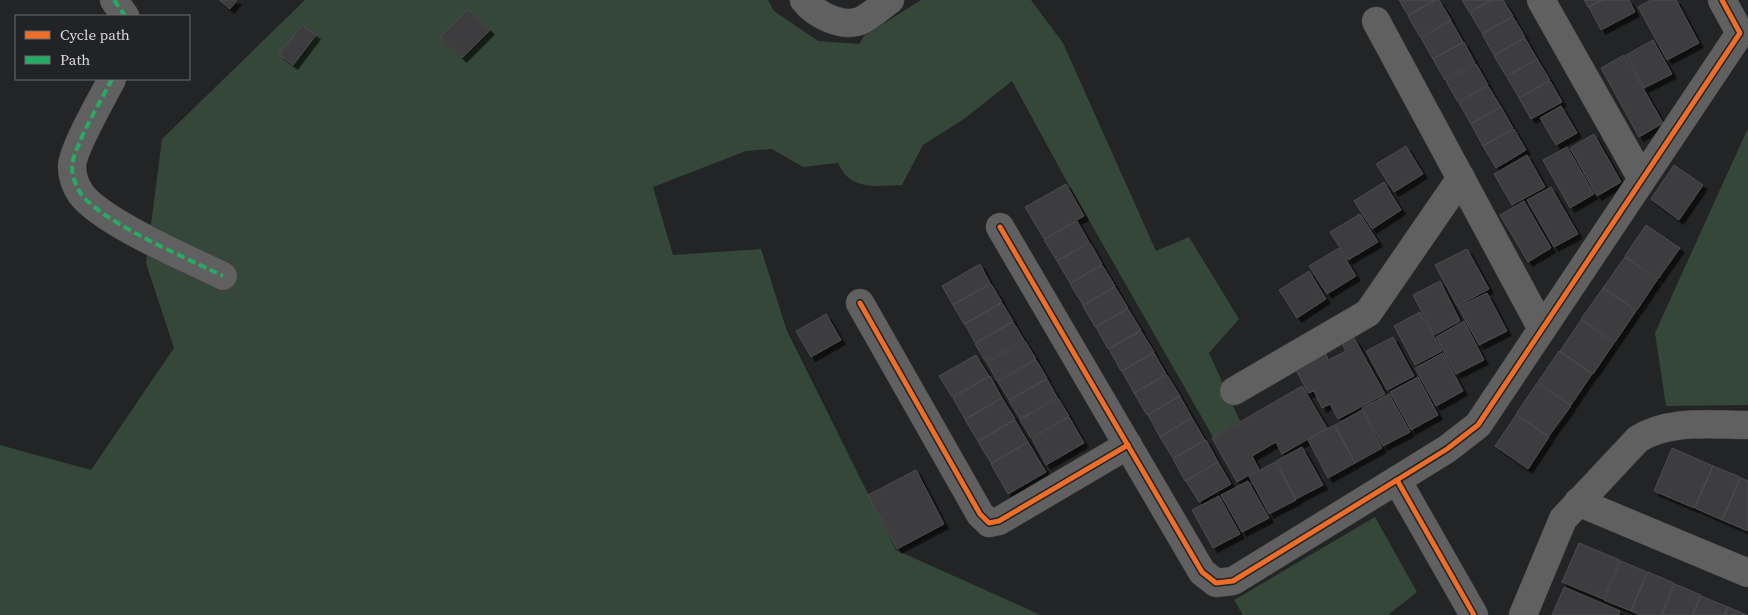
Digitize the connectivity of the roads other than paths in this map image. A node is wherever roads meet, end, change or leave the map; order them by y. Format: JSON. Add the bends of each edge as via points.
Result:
{"nodes":[{"id":1,"x":114,"y":0,"type":"edge"},
{"id":2,"x":804,"y":0,"type":"edge"},
{"id":3,"x":890,"y":0,"type":"edge"},
{"id":4,"x":1541,"y":0,"type":"edge"},
{"id":5,"x":1722,"y":0,"type":"edge"},
{"id":6,"x":124,"y":15,"type":"edge"},
{"id":7,"x":1376,"y":22,"type":"dead end"},
{"id":8,"x":112,"y":80,"type":"edge"},
{"id":9,"x":1461,"y":178,"type":"junction"},
{"id":10,"x":1642,"y":179,"type":"junction"},
{"id":11,"x":1000,"y":228,"type":"dead end"},
{"id":12,"x":224,"y":276,"type":"dead end"},
{"id":13,"x":860,"y":303,"type":"dead end"},
{"id":14,"x":1542,"y":329,"type":"junction"},
{"id":15,"x":1234,"y":391,"type":"dead end"},
{"id":16,"x":1748,"y":425,"type":"edge"},
{"id":17,"x":1128,"y":446,"type":"junction"},
{"id":18,"x":1397,"y":480,"type":"junction"},
{"id":19,"x":1578,"y":502,"type":"junction"},
{"id":20,"x":1748,"y":573,"type":"edge"},
{"id":21,"x":1474,"y":615,"type":"edge"},
{"id":22,"x":1523,"y":615,"type":"edge"}],
"edges":[{"from":1,"to":6,"type":"street"},
{"from":2,"to":3,"type":"street","via":[[821,16],[846,22],[860,21]]},
{"from":4,"to":10,"type":"street"},
{"from":5,"to":10,"type":"street","via":[[1740,33]]},
{"from":7,"to":9,"type":"street"},
{"from":8,"to":12,"type":"street","via":[[72,164],[75,185],[97,210],[123,226]]},
{"from":9,"to":14,"type":"street"},
{"from":9,"to":15,"type":"street","via":[[1368,313]]},
{"from":10,"to":14,"type":"street"},
{"from":11,"to":17,"type":"street"},
{"from":13,"to":17,"type":"street","via":[[980,514],[989,522],[999,521]]},
{"from":14,"to":18,"type":"street","via":[[1478,425]]},
{"from":16,"to":19,"type":"street","via":[[1672,426],[1653,430],[1638,438]]},
{"from":17,"to":18,"type":"street","via":[[1202,572],[1216,583],[1233,581]]},
{"from":18,"to":21,"type":"street"},
{"from":19,"to":20,"type":"street"},
{"from":19,"to":22,"type":"street","via":[[1563,519],[1554,537]]}]}
